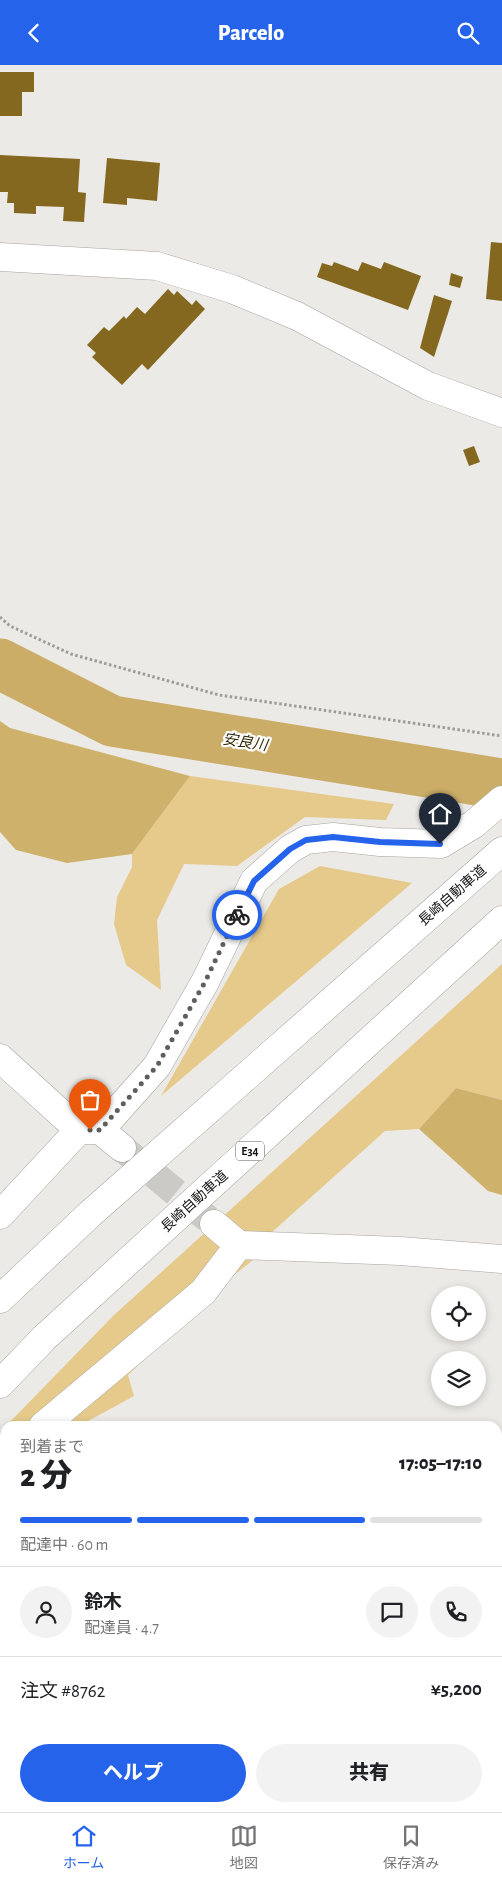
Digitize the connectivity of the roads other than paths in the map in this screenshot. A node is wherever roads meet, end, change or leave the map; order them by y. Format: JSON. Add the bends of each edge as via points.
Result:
{"nodes":[{"id":1,"x":0,"y":257,"type":"edge"},
{"id":2,"x":502,"y":413,"type":"edge"},
{"id":3,"x":502,"y":800,"type":"edge"},
{"id":4,"x":502,"y":851,"type":"edge"},
{"id":5,"x":502,"y":920,"type":"edge"},
{"id":6,"x":0,"y":1058,"type":"edge"},
{"id":7,"x":90,"y":1130,"type":"junction"},
{"id":8,"x":122,"y":1148,"type":"tunnel mouth"},
{"id":9,"x":0,"y":1215,"type":"edge"},
{"id":10,"x":214,"y":1224,"type":"tunnel mouth"},
{"id":11,"x":239,"y":1245,"type":"junction"},
{"id":12,"x":502,"y":1259,"type":"edge"},
{"id":13,"x":0,"y":1299,"type":"edge"},
{"id":14,"x":0,"y":1384,"type":"edge"},
{"id":15,"x":49,"y":1421,"type":"edge"}],
"edges":[{"from":1,"to":2,"type":"main road","via":[[156,265],[297,316],[428,386]]},
{"from":3,"to":7,"type":"main road","via":[[474,824],[440,844],[333,837],[306,840],[290,849],[254,881],[205,982],[157,1066]]},
{"from":4,"to":13,"type":"main road","name":"長崎自動車道","via":[[90,1214]]},
{"from":5,"to":14,"type":"main road","name":"長崎自動車道","number":"E34","via":[[44,1338]]},
{"from":6,"to":7,"type":"main road"},
{"from":7,"to":8,"type":"main road"},
{"from":7,"to":9,"type":"main road"},
{"from":10,"to":11,"type":"main road"},
{"from":11,"to":12,"type":"main road","via":[[400,1251]]},
{"from":11,"to":15,"type":"main road","via":[[203,1292]]}]}
